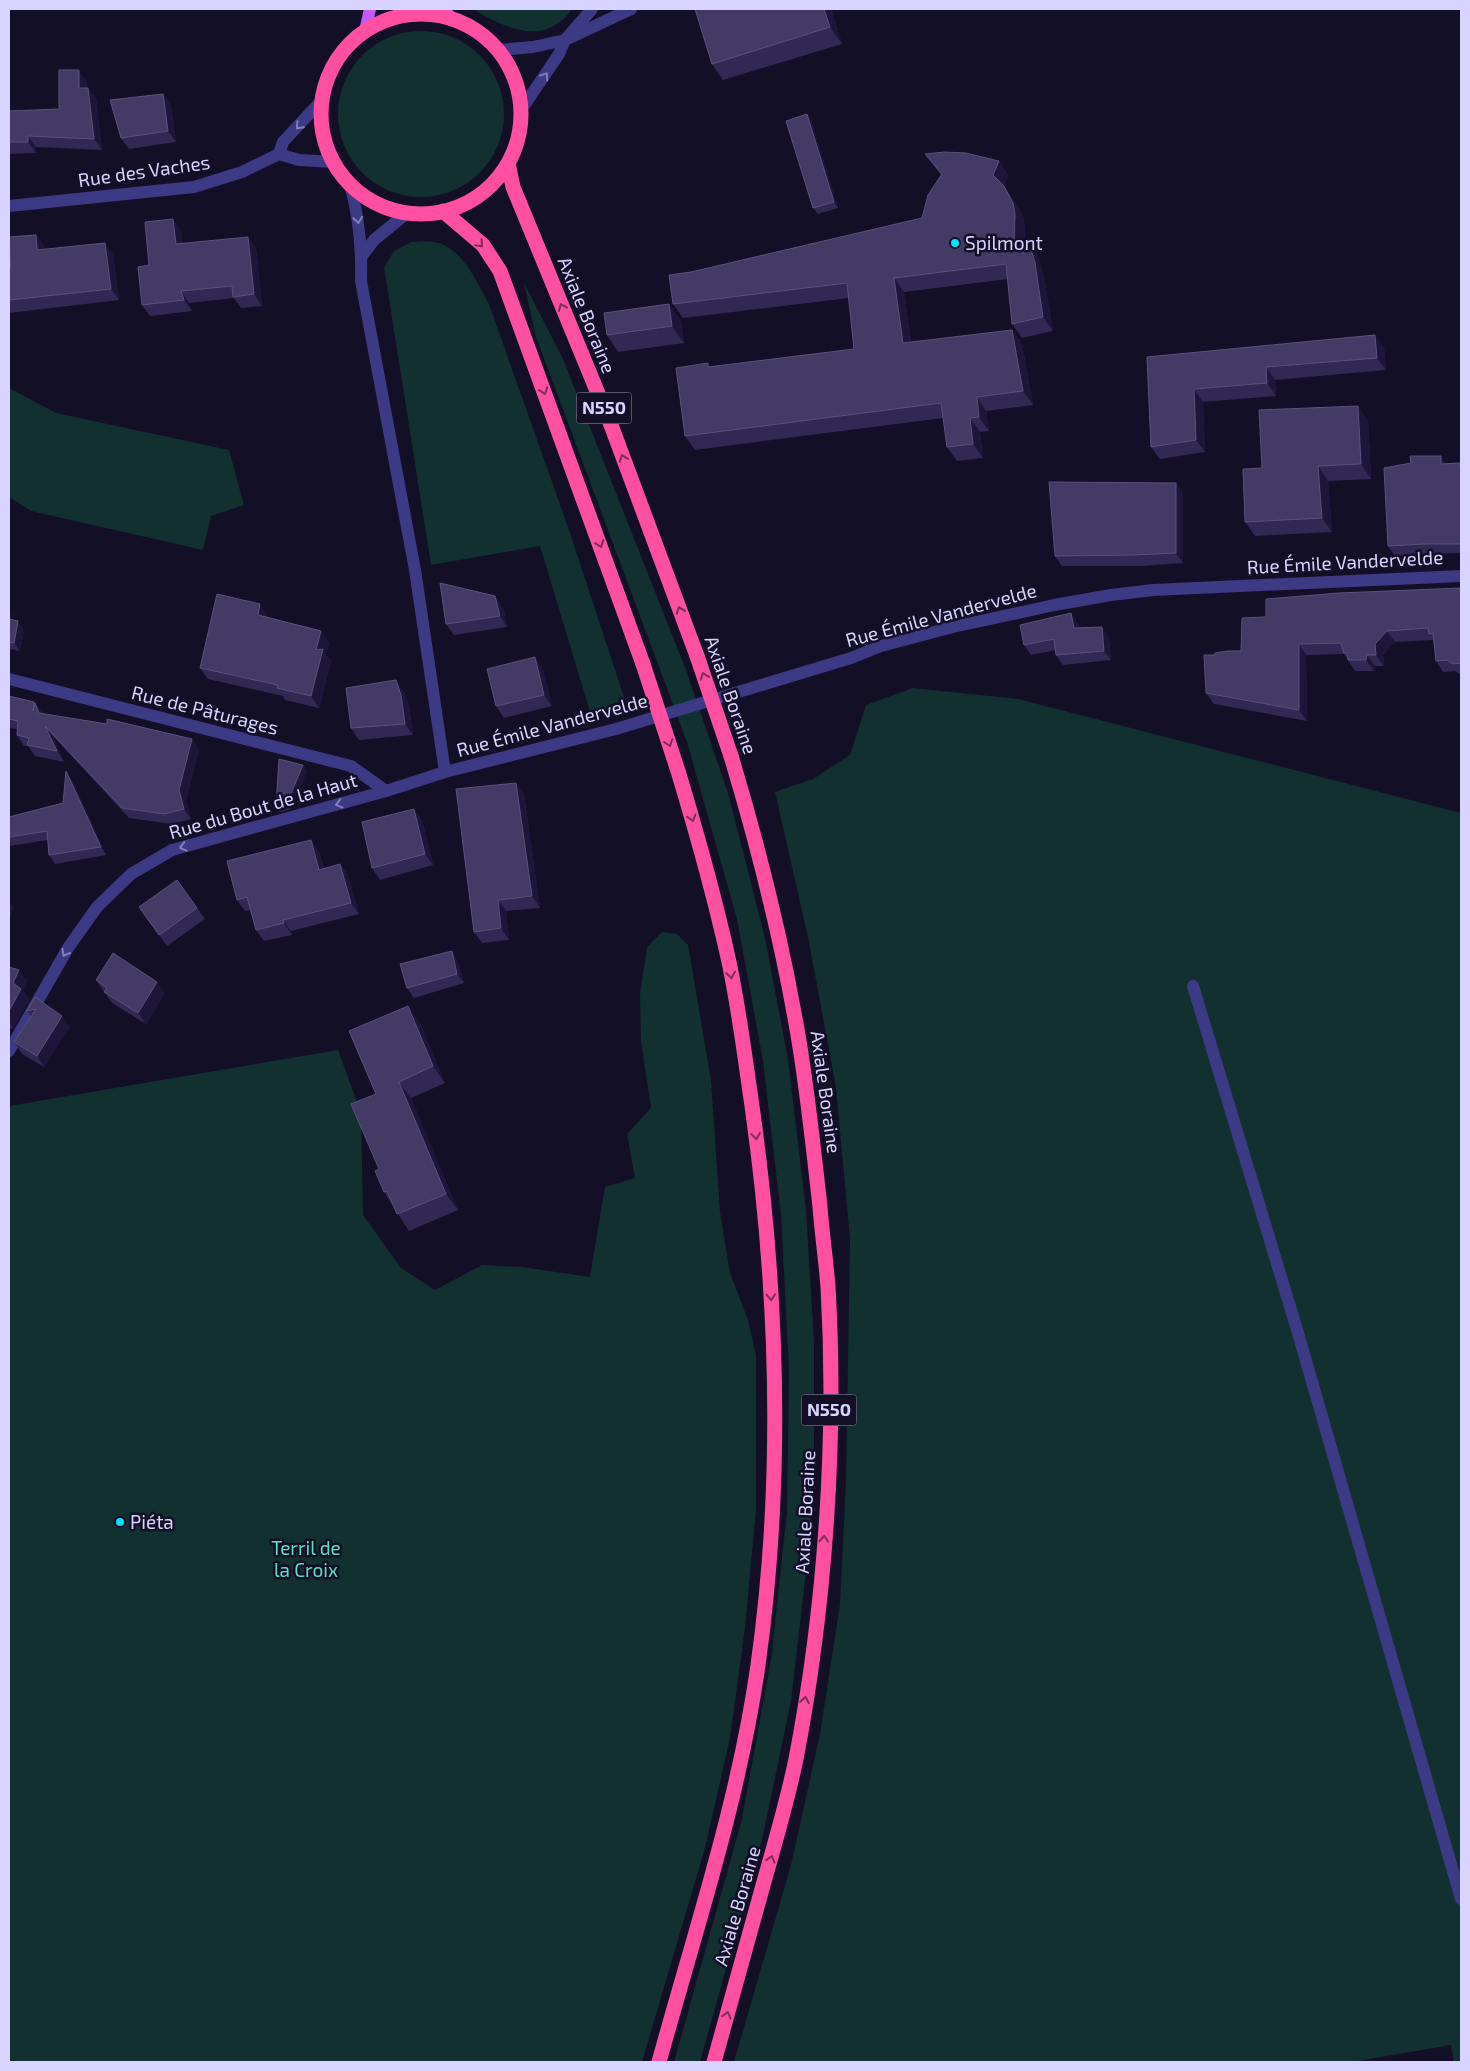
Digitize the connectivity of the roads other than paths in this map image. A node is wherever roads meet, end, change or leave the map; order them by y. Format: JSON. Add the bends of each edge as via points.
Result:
{"nodes":[{"id":1,"x":370,"y":9,"type":"edge"},
{"id":2,"x":592,"y":9,"type":"edge"},
{"id":3,"x":631,"y":9,"type":"edge"},
{"id":4,"x":448,"y":14,"type":"edge"},
{"id":5,"x":365,"y":31,"type":"junction"},
{"id":6,"x":565,"y":40,"type":"junction"},
{"id":7,"x":498,"y":50,"type":"junction"},
{"id":8,"x":322,"y":100,"type":"junction"},
{"id":9,"x":521,"y":110,"type":"junction"},
{"id":10,"x":279,"y":154,"type":"junction"},
{"id":11,"x":334,"y":162,"type":"junction"},
{"id":12,"x":508,"y":163,"type":"junction"},
{"id":13,"x":350,"y":184,"type":"junction"},
{"id":14,"x":9,"y":206,"type":"edge"},
{"id":15,"x":443,"y":212,"type":"junction"},
{"id":16,"x":407,"y":213,"type":"junction"},
{"id":17,"x":362,"y":256,"type":"junction"},
{"id":18,"x":1461,"y":576,"type":"edge"},
{"id":19,"x":9,"y":679,"type":"edge"},
{"id":20,"x":445,"y":772,"type":"junction"},
{"id":21,"x":386,"y":791,"type":"junction"},
{"id":22,"x":1193,"y":986,"type":"dead end"},
{"id":23,"x":9,"y":1051,"type":"edge"},
{"id":24,"x":1461,"y":1899,"type":"edge"},
{"id":25,"x":659,"y":2062,"type":"edge"},
{"id":26,"x":714,"y":2062,"type":"edge"}],
"edges":[{"from":1,"to":5,"type":"main road"},
{"from":2,"to":6,"type":"street"},
{"from":3,"to":6,"type":"street"},
{"from":4,"to":5,"type":"highway","via":[[407,14]]},
{"from":4,"to":7,"type":"highway","via":[[478,32]]},
{"from":5,"to":8,"type":"highway","via":[[344,49],[334,65]]},
{"from":6,"to":7,"type":"street"},
{"from":9,"to":6,"type":"street","one_way":true},
{"from":7,"to":9,"type":"highway","via":[[516,82]]},
{"from":8,"to":10,"type":"street","one_way":true,"via":[[283,142]]},
{"from":8,"to":11,"type":"highway","via":[[323,136]]},
{"from":9,"to":12,"type":"highway","via":[[518,137]]},
{"from":10,"to":11,"type":"street","via":[[299,160]]},
{"from":10,"to":14,"type":"street","name":"Rue des Vaches","via":[[242,172],[194,187]]},
{"from":11,"to":13,"type":"highway"},
{"from":12,"to":15,"type":"highway","via":[[492,185],[461,206]]},
{"from":26,"to":12,"type":"highway","name":"Axiale Boraine","number":"N550","one_way":true,"bridge":true,"via":[[777,1836],[800,1735],[817,1621],[828,1486],[830,1369],[828,1286],[816,1164],[799,1042],[751,823],[731,756],[611,425],[513,187]]},
{"from":13,"to":16,"type":"highway","via":[[372,201]]},
{"from":13,"to":17,"type":"street","one_way":true},
{"from":15,"to":16,"type":"highway"},
{"from":15,"to":25,"type":"highway","name":"Axiale Boraine","number":"N550","one_way":true,"bridge":true,"via":[[483,245],[500,271],[643,664],[700,847],[729,965],[764,1187],[772,1310],[775,1437],[769,1579],[742,1756]]},
{"from":16,"to":17,"type":"street","via":[[374,240]]},
{"from":17,"to":20,"type":"street","via":[[361,282],[414,570]]},
{"from":18,"to":20,"type":"street","name":"Rue Émile Vandervelde","via":[[1153,590],[1054,604],[881,646],[616,729]]},
{"from":19,"to":21,"type":"street","name":"Rue de Pâturages","via":[[351,766]]},
{"from":20,"to":21,"type":"street","name":"Rue du Bout de la Haut"},
{"from":21,"to":23,"type":"street","name":"Rue du Bout de la Haut","one_way":true,"via":[[172,850],[131,874],[97,907],[68,948]]},
{"from":22,"to":24,"type":"street","via":[[1298,1333]]}]}
